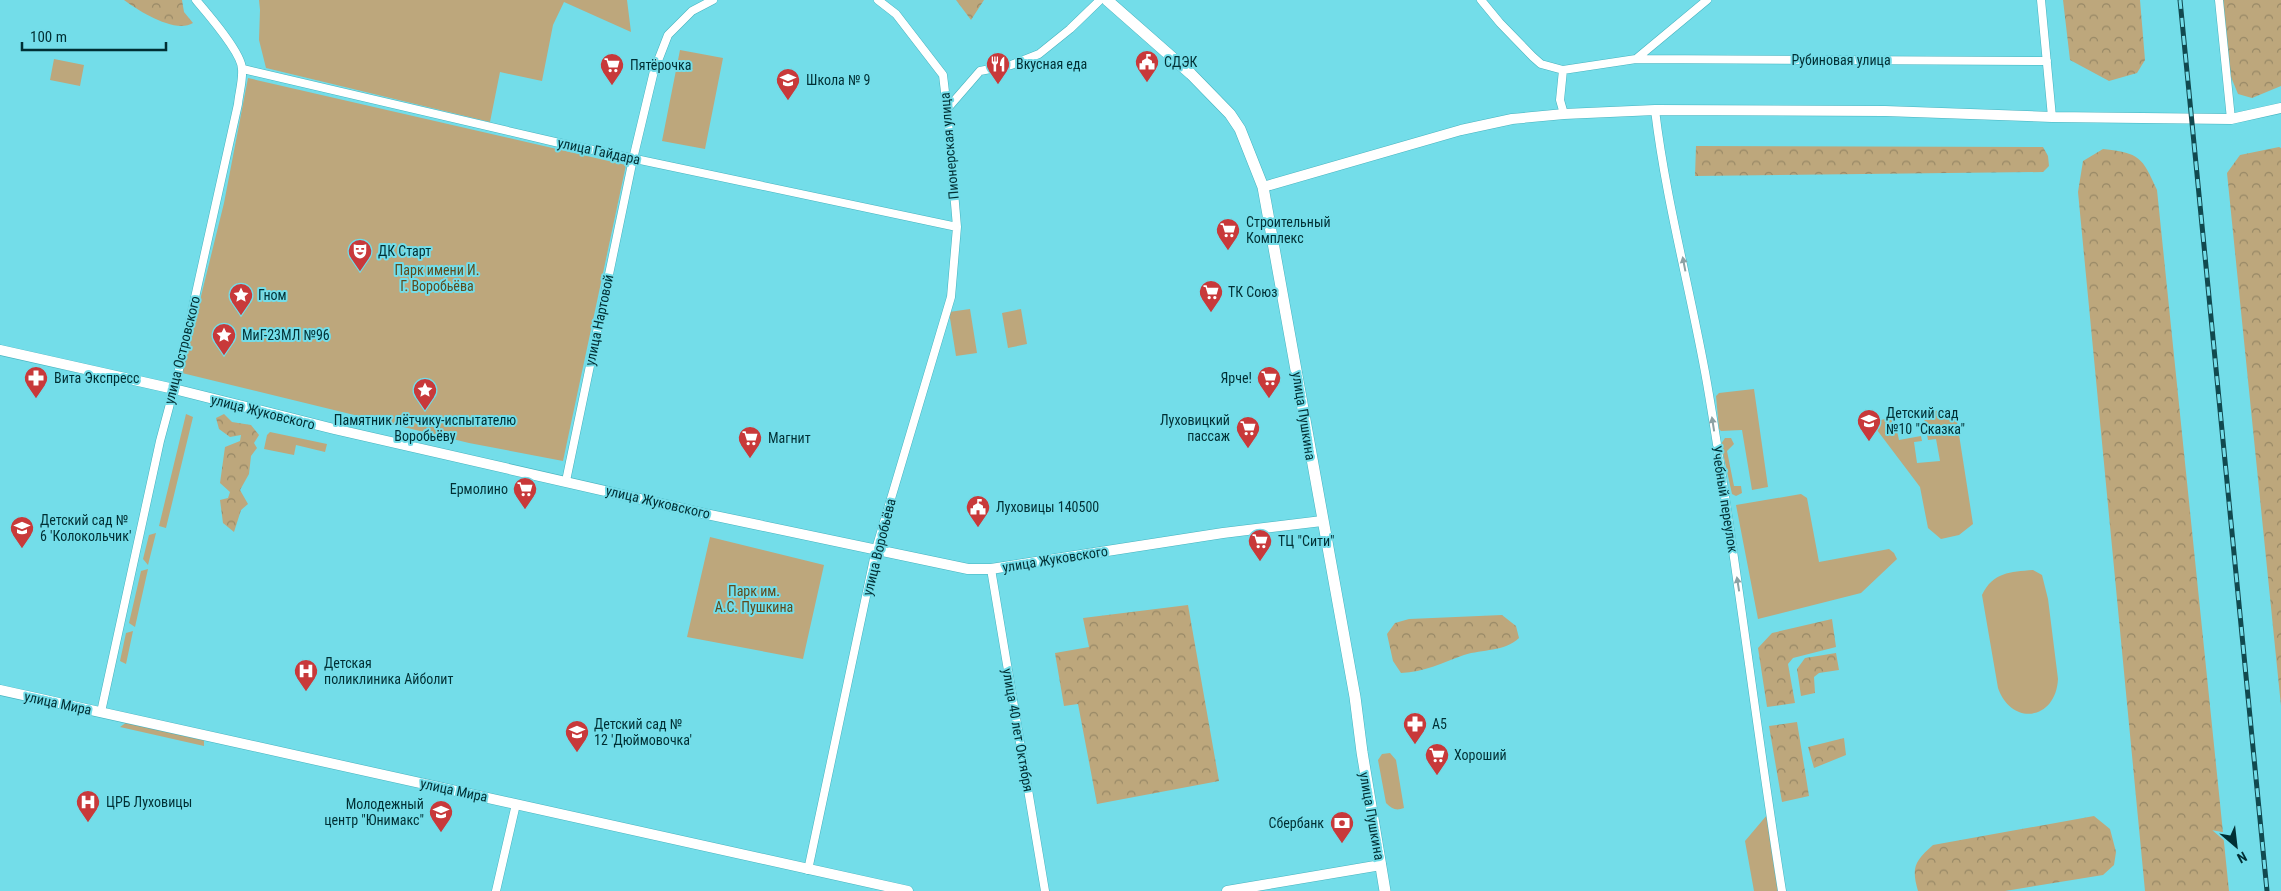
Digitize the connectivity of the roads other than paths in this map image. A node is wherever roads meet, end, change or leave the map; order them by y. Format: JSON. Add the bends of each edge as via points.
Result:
{"nodes":[{"id":1,"x":196,"y":0,"type":"edge"},
{"id":2,"x":713,"y":0,"type":"edge"},
{"id":3,"x":878,"y":0,"type":"edge"},
{"id":4,"x":1100,"y":0,"type":"edge"},
{"id":5,"x":1107,"y":0,"type":"edge"},
{"id":6,"x":1706,"y":0,"type":"edge"},
{"id":7,"x":2041,"y":0,"type":"edge"},
{"id":8,"x":2219,"y":0,"type":"edge"},
{"id":9,"x":1485,"y":1,"type":"edge"},
{"id":10,"x":1636,"y":59,"type":"junction"},
{"id":11,"x":2047,"y":61,"type":"junction"},
{"id":12,"x":242,"y":69,"type":"junction"},
{"id":13,"x":1563,"y":70,"type":"junction"},
{"id":14,"x":2281,"y":108,"type":"edge"},
{"id":15,"x":947,"y":109,"type":"junction"},
{"id":16,"x":1654,"y":110,"type":"junction"},
{"id":17,"x":1564,"y":114,"type":"junction"},
{"id":18,"x":2052,"y":117,"type":"junction"},
{"id":19,"x":2231,"y":119,"type":"junction"},
{"id":20,"x":633,"y":158,"type":"junction"},
{"id":21,"x":1263,"y":187,"type":"junction"},
{"id":22,"x":957,"y":227,"type":"junction"},
{"id":23,"x":0,"y":350,"type":"edge"},
{"id":24,"x":174,"y":389,"type":"junction"},
{"id":25,"x":566,"y":481,"type":"junction"},
{"id":26,"x":1322,"y":521,"type":"junction"},
{"id":27,"x":876,"y":550,"type":"junction"},
{"id":28,"x":992,"y":569,"type":"junction"},
{"id":29,"x":0,"y":690,"type":"edge"},
{"id":30,"x":101,"y":712,"type":"junction"},
{"id":31,"x":516,"y":804,"type":"junction"},
{"id":32,"x":1381,"y":865,"type":"junction"},
{"id":33,"x":808,"y":870,"type":"junction"},
{"id":34,"x":496,"y":891,"type":"edge"},
{"id":35,"x":908,"y":891,"type":"edge"},
{"id":36,"x":1045,"y":891,"type":"edge"},
{"id":37,"x":1227,"y":891,"type":"edge"},
{"id":38,"x":1385,"y":891,"type":"edge"},
{"id":39,"x":1782,"y":891,"type":"edge"}],
"edges":[{"from":1,"to":12,"type":"street","via":[[223,33]]},
{"from":2,"to":20,"type":"street","via":[[692,11],[668,35],[654,71]]},
{"from":3,"to":15,"type":"street","name":"Пионерская улица","via":[[896,14],[942,76]]},
{"from":4,"to":15,"type":"street","via":[[1040,54],[1011,65],[980,71]]},
{"from":5,"to":21,"type":"main road","name":"улица Пушкина","via":[[1191,74],[1230,114],[1240,129]]},
{"from":6,"to":10,"type":"street"},
{"from":7,"to":11,"type":"street"},
{"from":8,"to":19,"type":"street"},
{"from":9,"to":13,"type":"street","via":[[1500,24],[1533,58],[1541,64]]},
{"from":10,"to":11,"type":"street","name":"Рубиновая улица"},
{"from":10,"to":13,"type":"street","name":"Рубиновая улица"},
{"from":11,"to":18,"type":"street"},
{"from":12,"to":20,"type":"street","name":"улица Гайдара"},
{"from":12,"to":24,"type":"street","name":"улица Островского","via":[[236,113]]},
{"from":13,"to":17,"type":"street","via":[[1560,100]]},
{"from":14,"to":19,"type":"street"},
{"from":15,"to":22,"type":"street","name":"Пионерская улица"},
{"from":16,"to":17,"type":"street"},
{"from":16,"to":18,"type":"street","via":[[1885,111]]},
{"from":39,"to":16,"type":"street","name":"Учебный переулок","one_way":true,"via":[[1707,382]]},
{"from":17,"to":21,"type":"street","via":[[1461,130]]},
{"from":18,"to":19,"type":"street"},
{"from":20,"to":22,"type":"street","name":"улица Гайдара"},
{"from":20,"to":25,"type":"street","name":"улица Нартовой"},
{"from":21,"to":26,"type":"main road","name":"улица Пушкина"},
{"from":22,"to":27,"type":"street","name":"улица Воробьёва","via":[[950,297]]},
{"from":23,"to":24,"type":"street","name":"улица Жуковского"},
{"from":24,"to":25,"type":"street","name":"улица Жуковского","via":[[334,430]]},
{"from":24,"to":30,"type":"street","name":"улица Островского"},
{"from":25,"to":27,"type":"street","name":"улица Жуковского"},
{"from":26,"to":28,"type":"street","name":"улица Жуковского"},
{"from":26,"to":32,"type":"main road","name":"улица Пушкина","via":[[1355,697]]},
{"from":27,"to":28,"type":"street","name":"улица Жуковского","via":[[968,570]]},
{"from":27,"to":33,"type":"street","name":"улица Воробьёва"},
{"from":28,"to":36,"type":"street","name":"улица 40 лет Октября"},
{"from":29,"to":30,"type":"street","name":"улица Мира"},
{"from":30,"to":31,"type":"street","name":"улица Мира"},
{"from":31,"to":33,"type":"street","name":"улица Мира"},
{"from":31,"to":34,"type":"street"},
{"from":32,"to":37,"type":"street"},
{"from":32,"to":38,"type":"main road","name":"улица Пушкина"},
{"from":33,"to":35,"type":"street","name":"улица Мира"}]}
